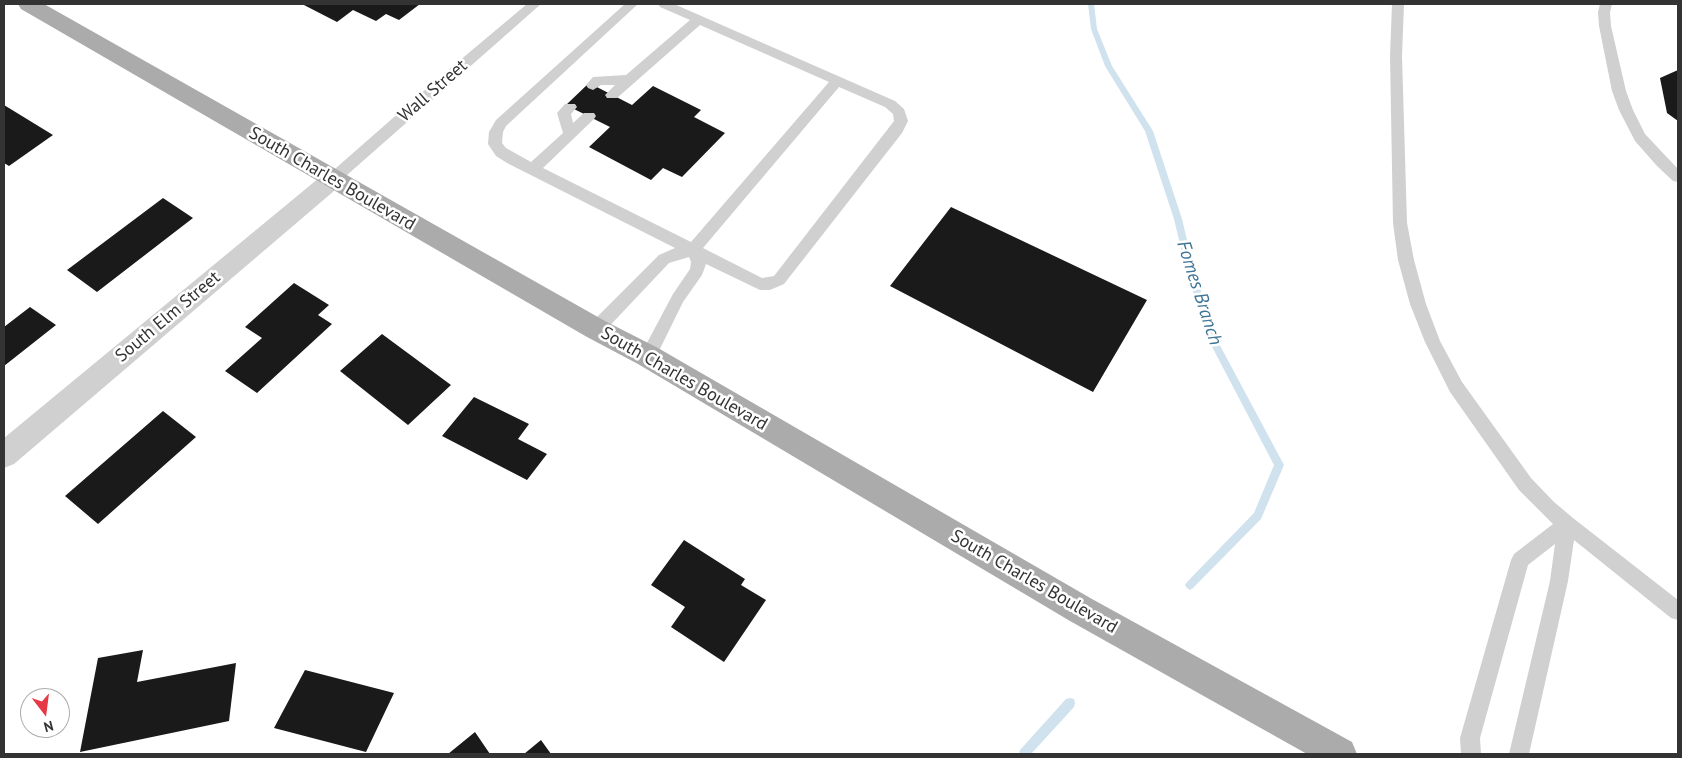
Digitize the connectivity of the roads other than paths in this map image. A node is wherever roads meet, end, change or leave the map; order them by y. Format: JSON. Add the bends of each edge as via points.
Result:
{"nodes":[{"id":1,"x":28,"y":4,"type":"edge"},
{"id":2,"x":535,"y":4,"type":"edge"},
{"id":3,"x":632,"y":4,"type":"edge"},
{"id":4,"x":664,"y":4,"type":"edge"},
{"id":5,"x":1398,"y":4,"type":"edge"},
{"id":6,"x":1606,"y":4,"type":"edge"},
{"id":7,"x":699,"y":19,"type":"junction"},
{"id":8,"x":629,"y":80,"type":"junction"},
{"id":9,"x":837,"y":81,"type":"junction"},
{"id":10,"x":592,"y":85,"type":"dead end"},
{"id":11,"x":612,"y":95,"type":"dead end"},
{"id":12,"x":570,"y":107,"type":"dead end"},
{"id":13,"x":590,"y":116,"type":"dead end"},
{"id":14,"x":570,"y":135,"type":"junction"},
{"id":15,"x":533,"y":169,"type":"junction"},
{"id":16,"x":1678,"y":177,"type":"edge"},
{"id":17,"x":333,"y":179,"type":"junction"},
{"id":18,"x":694,"y":250,"type":"junction"},
{"id":19,"x":596,"y":329,"type":"junction"},
{"id":20,"x":648,"y":356,"type":"junction"},
{"id":21,"x":4,"y":455,"type":"edge"},
{"id":22,"x":1567,"y":524,"type":"junction"},
{"id":23,"x":1678,"y":612,"type":"edge"},
{"id":24,"x":1340,"y":754,"type":"edge"},
{"id":25,"x":1471,"y":754,"type":"edge"},
{"id":26,"x":1519,"y":754,"type":"edge"}],
"edges":[{"from":1,"to":17,"type":"main road","name":"South Charles Boulevard"},
{"from":2,"to":17,"type":"lane","name":"Wall Street"},
{"from":3,"to":15,"type":"lane","via":[[496,132],[495,144],[501,152]]},
{"from":4,"to":7,"type":"lane"},
{"from":5,"to":22,"type":"lane","via":[[1400,224],[1418,304],[1456,387],[1482,427],[1525,484]]},
{"from":6,"to":16,"type":"lane","via":[[1605,26],[1626,110],[1640,137]]},
{"from":7,"to":8,"type":"lane"},
{"from":7,"to":9,"type":"lane"},
{"from":8,"to":10,"type":"lane","via":[[598,80]]},
{"from":8,"to":11,"type":"lane"},
{"from":9,"to":18,"type":"lane"},
{"from":9,"to":18,"type":"lane","via":[[890,104],[899,112],[901,121],[778,280],[760,284]]},
{"from":12,"to":14,"type":"lane","via":[[564,113]]},
{"from":13,"to":14,"type":"lane"},
{"from":14,"to":15,"type":"lane"},
{"from":15,"to":18,"type":"lane"},
{"from":17,"to":19,"type":"main road","name":"South Charles Boulevard"},
{"from":17,"to":21,"type":"street","name":"South Elm Street"},
{"from":18,"to":19,"type":"lane","via":[[664,259]]},
{"from":18,"to":20,"type":"lane","via":[[699,262],[697,271],[678,298]]},
{"from":19,"to":20,"type":"main road","name":"South Charles Boulevard"},
{"from":20,"to":24,"type":"main road","name":"South Charles Boulevard","via":[[1081,610]]},
{"from":22,"to":23,"type":"lane"},
{"from":22,"to":25,"type":"lane","via":[[1520,560],[1470,738]]},
{"from":22,"to":26,"type":"lane","via":[[1559,581]]}]}
